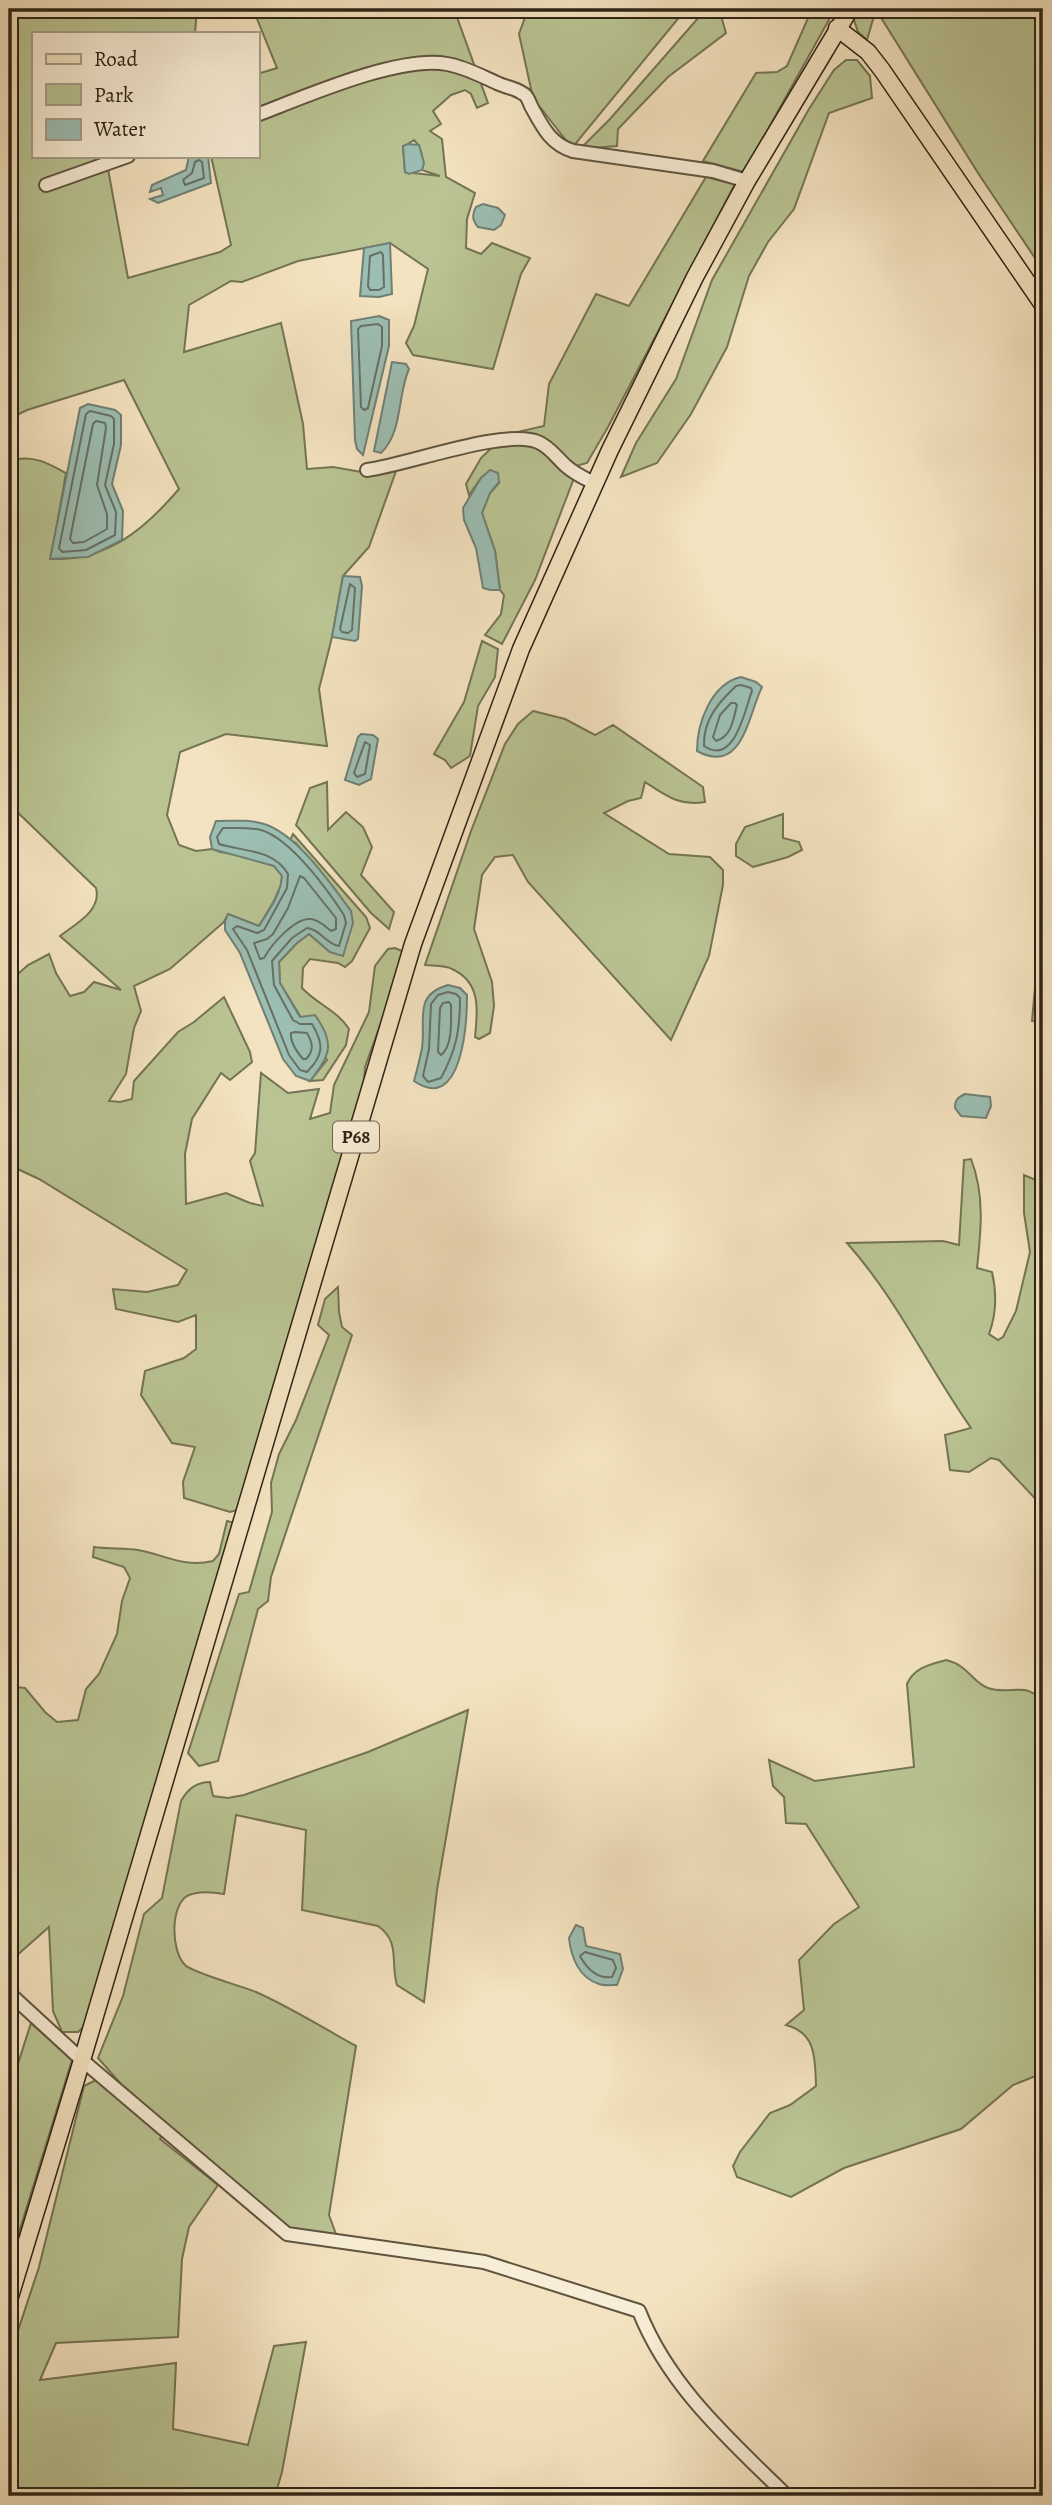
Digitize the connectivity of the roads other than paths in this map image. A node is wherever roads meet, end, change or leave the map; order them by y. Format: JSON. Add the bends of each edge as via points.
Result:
{"nodes":[{"id":1,"x":850,"y":9,"type":"edge"},
{"id":2,"x":837,"y":28,"type":"junction"},
{"id":3,"x":259,"y":114,"type":"edge"},
{"id":4,"x":123,"y":158,"type":"edge"},
{"id":5,"x":747,"y":181,"type":"junction"},
{"id":6,"x":46,"y":186,"type":"dead end"},
{"id":7,"x":1043,"y":305,"type":"edge"},
{"id":8,"x":367,"y":470,"type":"dead end"},
{"id":9,"x":594,"y":483,"type":"junction"},
{"id":10,"x":9,"y":1993,"type":"edge"},
{"id":11,"x":82,"y":2060,"type":"junction"},
{"id":12,"x":9,"y":2300,"type":"edge"},
{"id":13,"x":787,"y":2496,"type":"edge"}],
"edges":[{"from":1,"to":2,"type":"main road","number":"P68"},
{"from":2,"to":5,"type":"main road","number":"P68"},
{"from":2,"to":7,"type":"main road","via":[[868,52],[882,70]]},
{"from":3,"to":5,"type":"street","via":[[397,67],[446,64],[525,93],[544,130],[562,148],[713,171]]},
{"from":4,"to":6,"type":"street"},
{"from":5,"to":9,"type":"main road","number":"P68"},
{"from":8,"to":9,"type":"street","via":[[477,444],[524,439],[549,448],[572,471]]},
{"from":9,"to":11,"type":"main road","number":"P68","via":[[521,649],[413,944]]},
{"from":10,"to":11,"type":"street"},
{"from":11,"to":12,"type":"main road","number":"P68"},
{"from":11,"to":13,"type":"street","via":[[287,2234],[484,2262],[639,2311],[651,2340],[706,2418]]}]}
